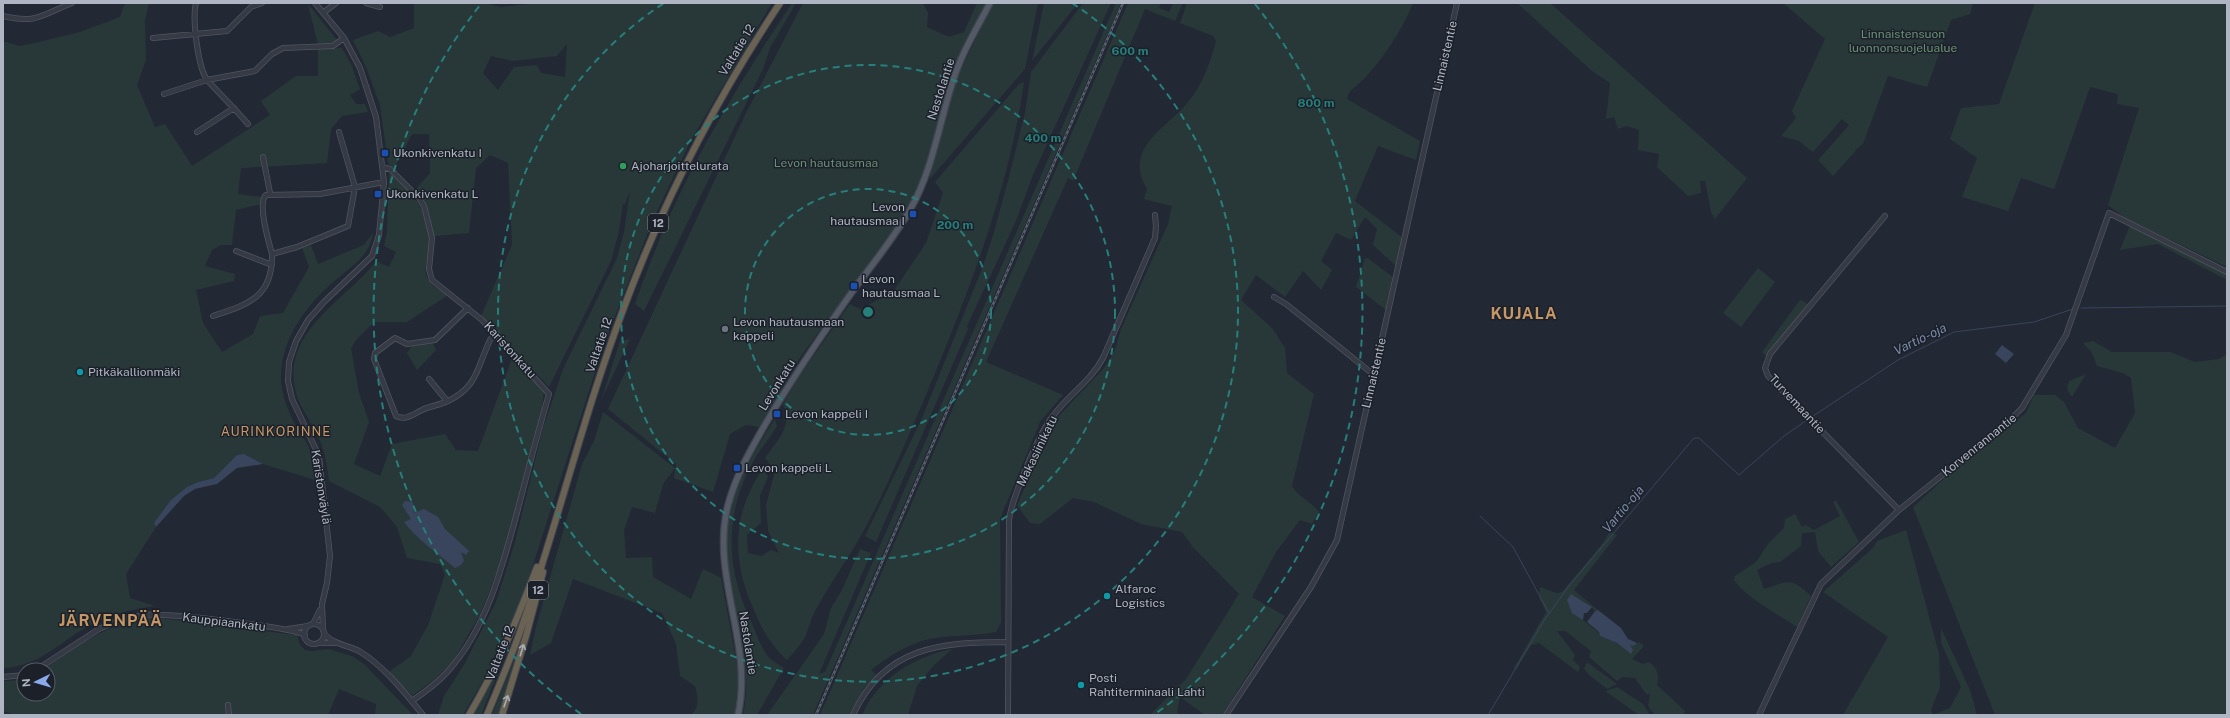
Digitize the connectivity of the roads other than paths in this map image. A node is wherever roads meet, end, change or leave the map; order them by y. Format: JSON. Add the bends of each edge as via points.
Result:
{"nodes":[{"id":1,"x":72,"y":3,"type":"edge"},
{"id":2,"x":196,"y":3,"type":"edge"},
{"id":3,"x":262,"y":3,"type":"edge"},
{"id":4,"x":315,"y":3,"type":"edge"},
{"id":5,"x":336,"y":3,"type":"edge"},
{"id":6,"x":366,"y":3,"type":"edge"},
{"id":7,"x":780,"y":3,"type":"edge"},
{"id":8,"x":990,"y":3,"type":"edge"},
{"id":9,"x":1457,"y":3,"type":"edge"},
{"id":10,"x":380,"y":7,"type":"dead end"},
{"id":11,"x":323,"y":13,"type":"junction"},
{"id":12,"x":3,"y":16,"type":"edge"},
{"id":13,"x":194,"y":35,"type":"junction"},
{"id":14,"x":153,"y":38,"type":"dead end"},
{"id":15,"x":344,"y":38,"type":"junction"},
{"id":16,"x":207,"y":80,"type":"junction"},
{"id":17,"x":164,"y":94,"type":"dead end"},
{"id":18,"x":234,"y":108,"type":"junction"},
{"id":19,"x":248,"y":124,"type":"dead end"},
{"id":20,"x":197,"y":132,"type":"dead end"},
{"id":21,"x":338,"y":132,"type":"dead end"},
{"id":22,"x":263,"y":157,"type":"dead end"},
{"id":23,"x":382,"y":167,"type":"junction"},
{"id":24,"x":384,"y":182,"type":"junction"},
{"id":25,"x":922,"y":185,"type":"joint"},
{"id":26,"x":355,"y":187,"type":"junction"},
{"id":27,"x":270,"y":193,"type":"junction"},
{"id":28,"x":1154,"y":215,"type":"dead end"},
{"id":29,"x":1885,"y":216,"type":"dead end"},
{"id":30,"x":236,"y":251,"type":"dead end"},
{"id":31,"x":272,"y":254,"type":"junction"},
{"id":32,"x":272,"y":265,"type":"junction"},
{"id":33,"x":2227,"y":272,"type":"edge"},
{"id":34,"x":1274,"y":297,"type":"dead end"},
{"id":35,"x":468,"y":308,"type":"junction"},
{"id":36,"x":213,"y":316,"type":"dead end"},
{"id":37,"x":496,"y":334,"type":"junction"},
{"id":38,"x":1374,"y":374,"type":"junction"},
{"id":39,"x":430,"y":379,"type":"dead end"},
{"id":40,"x":447,"y":401,"type":"junction"},
{"id":41,"x":564,"y":493,"type":"junction"},
{"id":42,"x":1899,"y":510,"type":"junction"},
{"id":43,"x":724,"y":574,"type":"joint"},
{"id":44,"x":322,"y":604,"type":"junction"},
{"id":45,"x":313,"y":624,"type":"junction"},
{"id":46,"x":308,"y":626,"type":"junction"},
{"id":47,"x":282,"y":629,"type":"junction"},
{"id":48,"x":323,"y":631,"type":"junction"},
{"id":49,"x":305,"y":636,"type":"junction"},
{"id":50,"x":1008,"y":642,"type":"junction"},
{"id":51,"x":317,"y":643,"type":"junction"},
{"id":52,"x":342,"y":644,"type":"junction"},
{"id":53,"x":48,"y":662,"type":"edge"},
{"id":54,"x":16,"y":676,"type":"edge"},
{"id":55,"x":3,"y":677,"type":"edge"},
{"id":56,"x":412,"y":702,"type":"junction"},
{"id":57,"x":228,"y":705,"type":"dead end"},
{"id":58,"x":229,"y":715,"type":"edge"},
{"id":59,"x":423,"y":715,"type":"edge"},
{"id":60,"x":469,"y":715,"type":"edge"},
{"id":61,"x":487,"y":715,"type":"edge"},
{"id":62,"x":502,"y":715,"type":"edge"},
{"id":63,"x":738,"y":715,"type":"edge"},
{"id":64,"x":853,"y":715,"type":"edge"},
{"id":65,"x":1008,"y":715,"type":"edge"},
{"id":66,"x":1226,"y":715,"type":"edge"},
{"id":67,"x":1759,"y":715,"type":"edge"}],
"edges":[{"from":1,"to":12,"type":"street","via":[[35,19]]},
{"from":2,"to":13,"type":"street"},
{"from":3,"to":13,"type":"street","via":[[251,7],[227,31]]},
{"from":4,"to":11,"type":"street"},
{"from":5,"to":11,"type":"street"},
{"from":6,"to":10,"type":"street"},
{"from":7,"to":41,"type":"highway","name":"Valtatie 12","number":"12","via":[[716,107],[657,226],[614,335]]},
{"from":8,"to":25,"type":"main road","name":"Nastolantie","via":[[953,78]]},
{"from":9,"to":38,"type":"street","name":"Linnaistentie"},
{"from":11,"to":15,"type":"street"},
{"from":13,"to":14,"type":"street"},
{"from":13,"to":16,"type":"street"},
{"from":15,"to":16,"type":"street","via":[[333,46],[283,48],[272,54],[255,71]]},
{"from":15,"to":23,"type":"street","via":[[360,68],[372,103]]},
{"from":16,"to":17,"type":"street"},
{"from":16,"to":18,"type":"street"},
{"from":18,"to":19,"type":"street"},
{"from":18,"to":20,"type":"street"},
{"from":21,"to":26,"type":"street"},
{"from":22,"to":27,"type":"street"},
{"from":23,"to":24,"type":"street","name":"Karistonväylä"},
{"from":23,"to":35,"type":"street","name":"Karistonkatu","via":[[390,169],[424,206],[432,238],[429,269],[432,280]]},
{"from":24,"to":26,"type":"street"},
{"from":24,"to":44,"type":"street","name":"Karistonväylä","via":[[379,236],[372,256],[308,320],[296,341],[289,362],[288,381],[292,399],[319,456],[330,556]]},
{"from":25,"to":43,"type":"main road","name":"Levonkatu","via":[[892,238],[802,365],[752,447],[736,480],[728,507],[723,538]]},
{"from":26,"to":27,"type":"street","via":[[310,195]]},
{"from":26,"to":31,"type":"street","via":[[350,220],[345,228]]},
{"from":27,"to":31,"type":"street","via":[[263,201],[266,232]]},
{"from":28,"to":50,"type":"street","name":"Makasiinikatu","via":[[1154,238],[1103,358],[1092,374],[1050,420],[1012,502],[1009,520]]},
{"from":29,"to":42,"type":"street","name":"Turvemaantie","via":[[1770,354],[1765,368],[1768,376]]},
{"from":30,"to":32,"type":"street"},
{"from":31,"to":32,"type":"street"},
{"from":32,"to":36,"type":"street","via":[[267,284],[254,300]]},
{"from":33,"to":42,"type":"street","name":"Korvenrannantie","via":[[2109,213],[2073,319],[2022,408]]},
{"from":34,"to":38,"type":"street"},
{"from":35,"to":37,"type":"street","name":"Karistonkatu"},
{"from":35,"to":40,"type":"street","via":[[435,340],[407,344],[395,338],[377,350],[374,356],[396,416],[405,418]]},
{"from":37,"to":40,"type":"street","via":[[490,340],[469,388]]},
{"from":37,"to":56,"type":"street","name":"Karistonkatu","via":[[549,394],[502,566],[486,607],[449,672]]},
{"from":38,"to":66,"type":"street","name":"Linnaistentie","via":[[1337,540],[1311,587]]},
{"from":39,"to":40,"type":"street"},
{"from":41,"to":60,"type":"highway","number":"12","via":[[512,633],[486,687]]},
{"from":41,"to":61,"type":"highway","name":"Valtatie 12","number":"12","via":[[521,631]]},
{"from":62,"to":41,"type":"highway","number":"12","one_way":true},
{"from":42,"to":67,"type":"street","name":"Korvenrannantie","via":[[1821,584]]},
{"from":43,"to":63,"type":"main road","name":"Nastolantie","via":[[743,676]]},
{"from":44,"to":45,"type":"street"},
{"from":44,"to":48,"type":"street","name":"Karistonväylä"},
{"from":45,"to":46,"type":"street"},
{"from":45,"to":48,"type":"street","via":[[319,625]]},
{"from":46,"to":47,"type":"street","name":"Kauppiaankatu"},
{"from":46,"to":49,"type":"street"},
{"from":47,"to":49,"type":"street","name":"Kauppiaankatu"},
{"from":47,"to":53,"type":"street","name":"Kauppiaankatu","via":[[144,615],[110,623]]},
{"from":48,"to":51,"type":"street","via":[[322,639]]},
{"from":48,"to":52,"type":"street","via":[[328,637]]},
{"from":49,"to":51,"type":"street","via":[[308,641]]},
{"from":50,"to":64,"type":"street","via":[[945,644],[910,655],[877,678],[862,697]]},
{"from":50,"to":65,"type":"street","name":"Makasiinikatu"},
{"from":51,"to":52,"type":"street"},
{"from":52,"to":56,"type":"street","via":[[368,657]]},
{"from":54,"to":55,"type":"street"},
{"from":56,"to":59,"type":"street"},
{"from":57,"to":58,"type":"street"}]}
